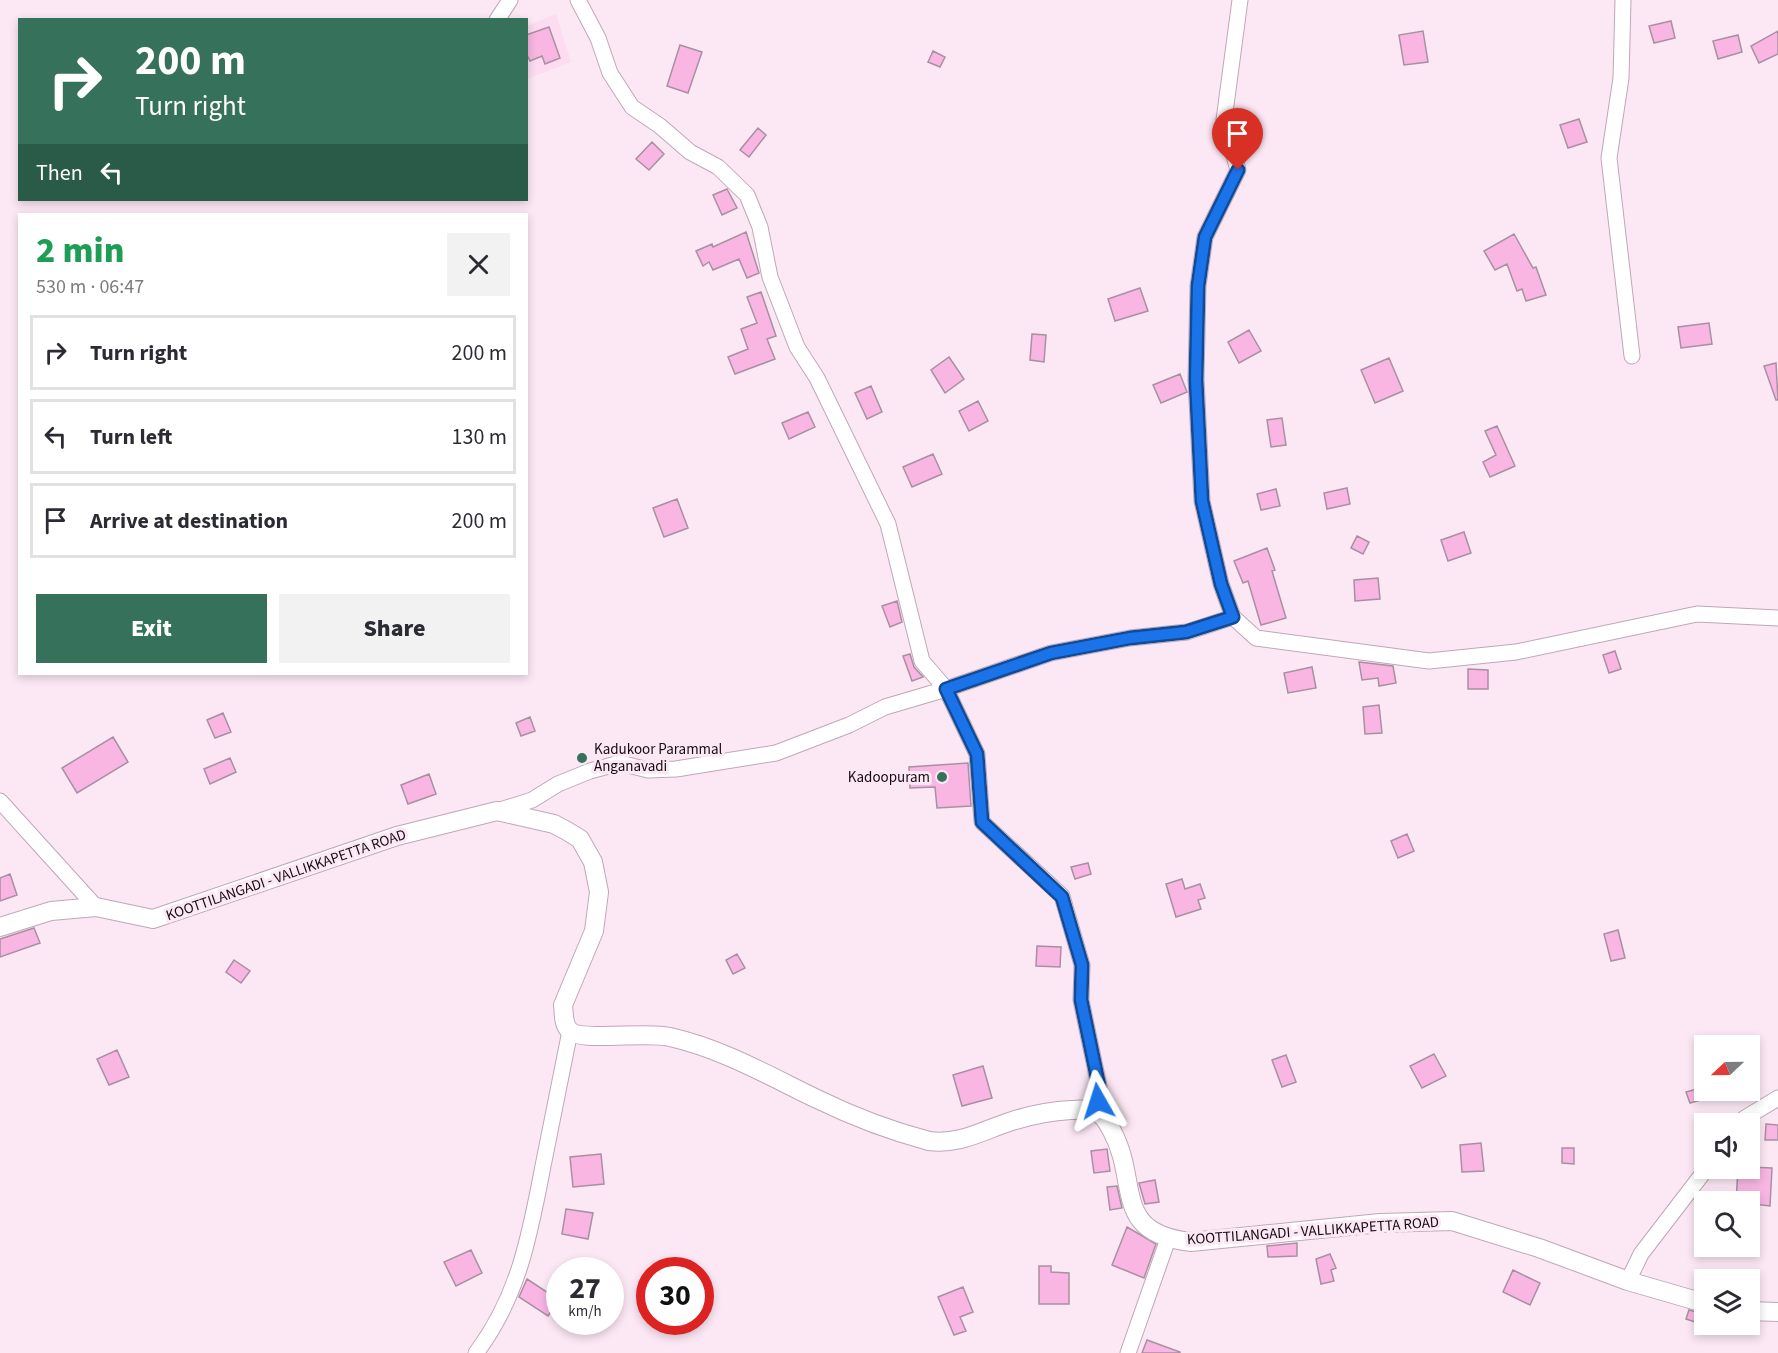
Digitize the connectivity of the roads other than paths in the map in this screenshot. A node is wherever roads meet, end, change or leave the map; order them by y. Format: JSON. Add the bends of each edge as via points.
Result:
{"nodes":[{"id":1,"x":510,"y":0,"type":"edge"},
{"id":2,"x":578,"y":0,"type":"edge"},
{"id":3,"x":1240,"y":0,"type":"edge"},
{"id":4,"x":1623,"y":0,"type":"edge"},
{"id":5,"x":498,"y":18,"type":"edge"},
{"id":6,"x":1632,"y":356,"type":"dead end"},
{"id":7,"x":1233,"y":617,"type":"junction"},
{"id":8,"x":1778,"y":618,"type":"edge"},
{"id":9,"x":946,"y":689,"type":"junction"},
{"id":10,"x":0,"y":801,"type":"edge"},
{"id":11,"x":497,"y":811,"type":"junction"},
{"id":12,"x":96,"y":907,"type":"junction"},
{"id":13,"x":0,"y":927,"type":"edge"},
{"id":14,"x":570,"y":1031,"type":"junction"},
{"id":15,"x":1778,"y":1098,"type":"edge"},
{"id":16,"x":1091,"y":1110,"type":"junction"},
{"id":17,"x":1753,"y":1113,"type":"edge"},
{"id":18,"x":1699,"y":1179,"type":"edge"},
{"id":19,"x":1168,"y":1239,"type":"junction"},
{"id":20,"x":1628,"y":1281,"type":"junction"},
{"id":21,"x":1694,"y":1300,"type":"edge"},
{"id":22,"x":1760,"y":1311,"type":"edge"},
{"id":23,"x":1778,"y":1312,"type":"edge"},
{"id":24,"x":476,"y":1353,"type":"edge"},
{"id":25,"x":1128,"y":1353,"type":"edge"}],
"edges":[{"from":1,"to":5,"type":"street"},
{"from":2,"to":9,"type":"street","via":[[598,38],[610,73],[632,107],[690,152],[718,167],[747,195],[760,227],[770,277],[797,347],[817,378],[888,524],[922,661]]},
{"from":3,"to":7,"type":"street","via":[[1224,120],[1238,170],[1205,237],[1198,286],[1196,380],[1202,501],[1221,584]]},
{"from":4,"to":6,"type":"street","via":[[1621,78],[1609,158]]},
{"from":7,"to":8,"type":"street","via":[[1256,638],[1429,661],[1516,652],[1697,614]]},
{"from":7,"to":9,"type":"street","via":[[1186,632],[1051,653]]},
{"from":9,"to":11,"type":"street","via":[[885,707],[776,753],[676,770],[648,770],[620,763],[590,771],[532,800]]},
{"from":9,"to":16,"type":"street","via":[[977,754],[982,822],[1062,897],[1082,965],[1081,1000],[1100,1091]]},
{"from":10,"to":12,"type":"street"},
{"from":11,"to":12,"type":"main road","name":"KOOTTILANGADI - VALLIKKAPETTA ROAD","via":[[397,836],[153,919]]},
{"from":11,"to":14,"type":"main road","name":"KOOTTILANGADI - VALLIKKAPETTA ROAD","via":[[554,824],[580,839],[593,862],[599,892],[594,931],[564,1005]]},
{"from":12,"to":13,"type":"main road","name":"KOOTTILANGADI - VALLIKKAPETTA ROAD","via":[[51,910]]},
{"from":14,"to":16,"type":"main road","via":[[585,1037],[646,1033],[670,1037],[749,1064],[819,1100],[929,1141],[962,1140],[1040,1114]]},
{"from":14,"to":24,"type":"street","via":[[531,1227],[514,1290],[496,1327]]},
{"from":15,"to":17,"type":"street"},
{"from":16,"to":19,"type":"main road","name":"KOOTTILANGADI - VALLIKKAPETTA ROAD","via":[[1104,1116],[1117,1141],[1137,1217]]},
{"from":18,"to":20,"type":"street","via":[[1641,1254]]},
{"from":19,"to":20,"type":"main road","name":"KOOTTILANGADI - VALLIKKAPETTA ROAD","via":[[1191,1242],[1380,1223],[1452,1221]]},
{"from":19,"to":25,"type":"street"},
{"from":20,"to":21,"type":"main road","name":"KOOTTILANGADI - VALLIKKAPETTA ROAD"},
{"from":22,"to":23,"type":"main road"}]}
